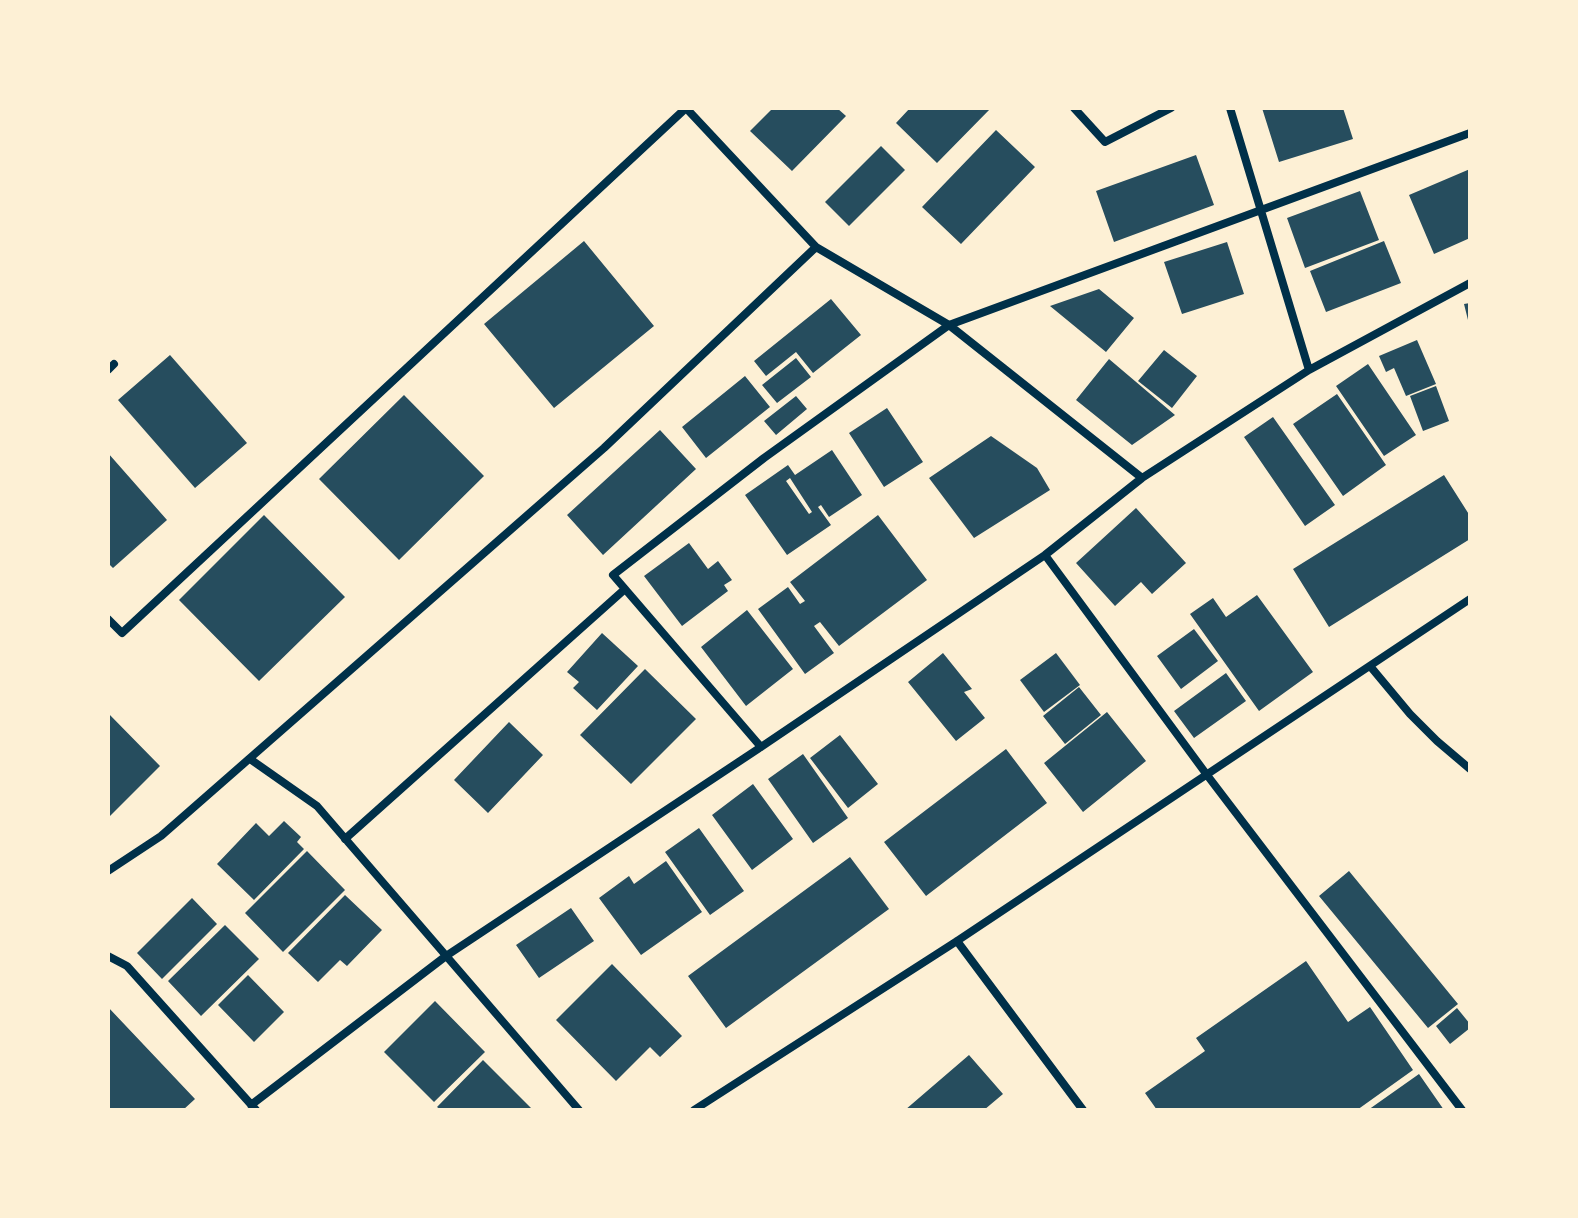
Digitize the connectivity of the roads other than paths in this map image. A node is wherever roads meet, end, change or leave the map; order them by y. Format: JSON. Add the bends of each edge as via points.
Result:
{"nodes":[{"id":1,"x":686,"y":108,"type":"edge"},
{"id":2,"x":1074,"y":108,"type":"edge"},
{"id":3,"x":1171,"y":108,"type":"edge"},
{"id":4,"x":1230,"y":108,"type":"edge"},
{"id":5,"x":1470,"y":133,"type":"edge"},
{"id":6,"x":1260,"y":210,"type":"junction"},
{"id":7,"x":816,"y":247,"type":"junction"},
{"id":8,"x":1470,"y":283,"type":"edge"},
{"id":9,"x":949,"y":325,"type":"junction"},
{"id":10,"x":1309,"y":370,"type":"junction"},
{"id":11,"x":1142,"y":478,"type":"junction"},
{"id":12,"x":1045,"y":555,"type":"junction"},
{"id":13,"x":625,"y":589,"type":"junction"},
{"id":14,"x":1470,"y":599,"type":"edge"},
{"id":15,"x":108,"y":619,"type":"edge"},
{"id":16,"x":1370,"y":666,"type":"junction"},
{"id":17,"x":761,"y":747,"type":"junction"},
{"id":18,"x":250,"y":759,"type":"junction"},
{"id":19,"x":1470,"y":769,"type":"edge"},
{"id":20,"x":1207,"y":775,"type":"junction"},
{"id":21,"x":345,"y":839,"type":"junction"},
{"id":22,"x":108,"y":871,"type":"edge"},
{"id":23,"x":957,"y":941,"type":"junction"},
{"id":24,"x":108,"y":956,"type":"edge"},
{"id":25,"x":446,"y":956,"type":"junction"},
{"id":26,"x":254,"y":1108,"type":"edge"},
{"id":27,"x":696,"y":1109,"type":"edge"},
{"id":28,"x":579,"y":1110,"type":"edge"},
{"id":29,"x":1083,"y":1110,"type":"edge"},
{"id":30,"x":1462,"y":1110,"type":"edge"}],
"edges":[{"from":1,"to":7,"type":"street"},
{"from":1,"to":15,"type":"street","via":[[122,633]]},
{"from":2,"to":3,"type":"street","via":[[1105,142]]},
{"from":4,"to":6,"type":"street"},
{"from":5,"to":6,"type":"street"},
{"from":6,"to":9,"type":"street"},
{"from":6,"to":10,"type":"street"},
{"from":7,"to":9,"type":"street"},
{"from":7,"to":18,"type":"street","via":[[604,448]]},
{"from":8,"to":10,"type":"street"},
{"from":9,"to":11,"type":"street"},
{"from":9,"to":13,"type":"street","via":[[613,575]]},
{"from":10,"to":11,"type":"street"},
{"from":11,"to":12,"type":"street"},
{"from":12,"to":17,"type":"street"},
{"from":12,"to":20,"type":"street"},
{"from":13,"to":17,"type":"street"},
{"from":13,"to":21,"type":"street"},
{"from":14,"to":16,"type":"street"},
{"from":16,"to":19,"type":"street","via":[[1410,714]]},
{"from":16,"to":20,"type":"street"},
{"from":17,"to":25,"type":"street"},
{"from":18,"to":21,"type":"street","via":[[317,806]]},
{"from":18,"to":22,"type":"street","via":[[161,836]]},
{"from":20,"to":23,"type":"street"},
{"from":20,"to":30,"type":"street"},
{"from":21,"to":25,"type":"street"},
{"from":23,"to":27,"type":"street"},
{"from":23,"to":29,"type":"street"},
{"from":24,"to":26,"type":"street","via":[[127,966]]},
{"from":25,"to":26,"type":"street"},
{"from":25,"to":28,"type":"street"}]}
